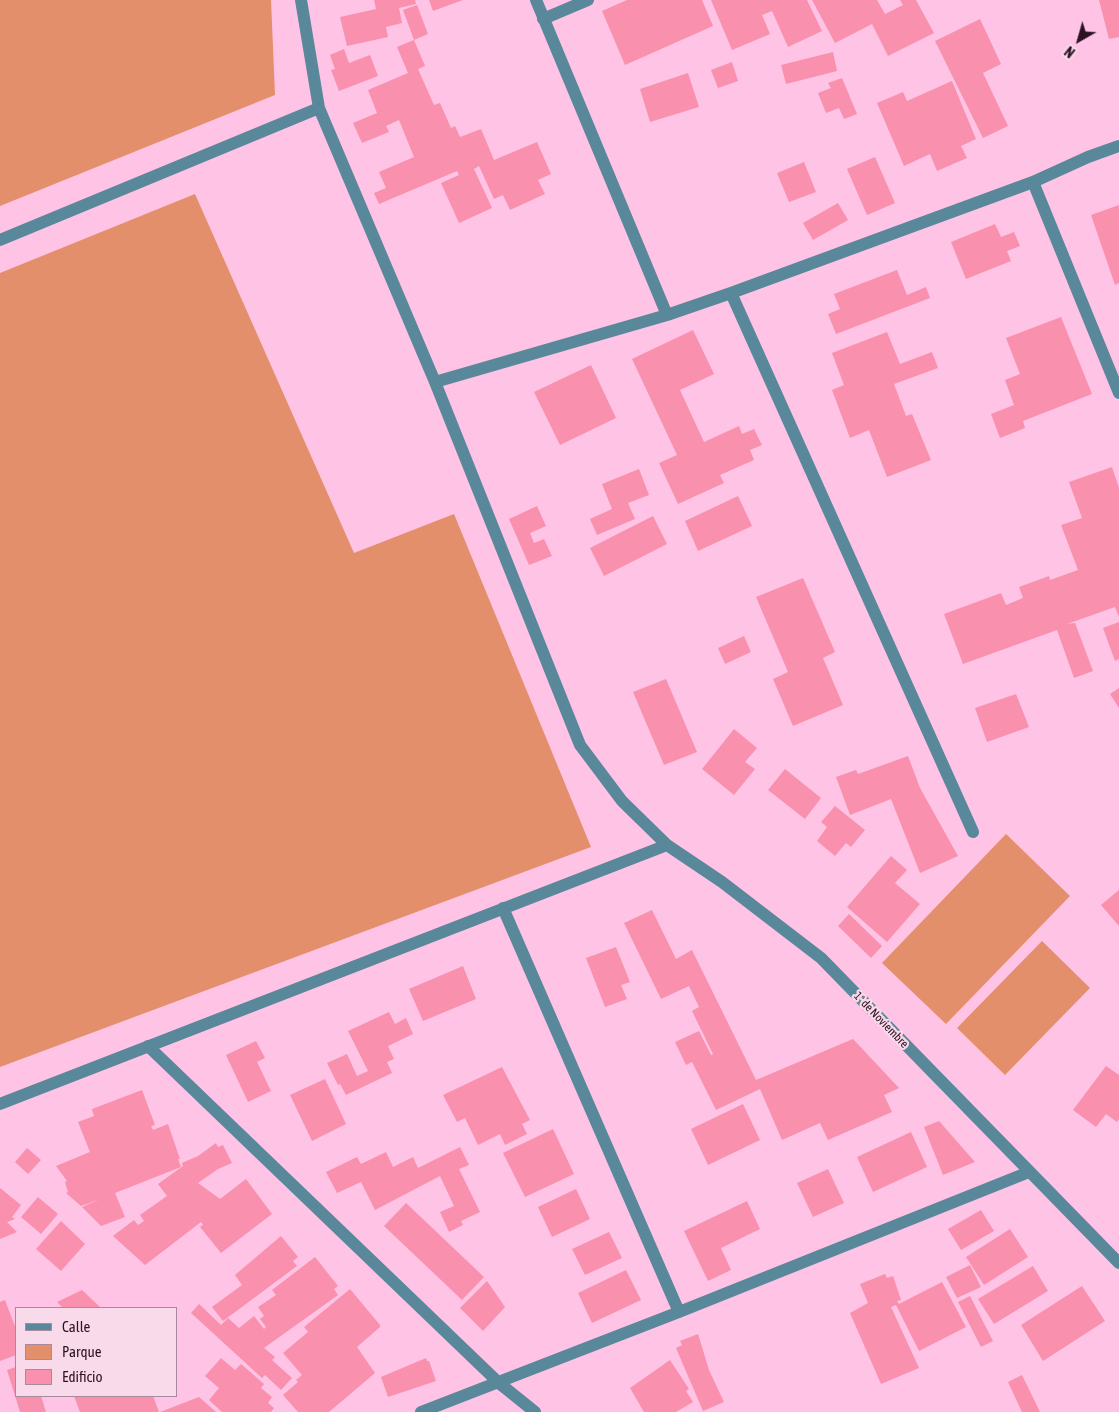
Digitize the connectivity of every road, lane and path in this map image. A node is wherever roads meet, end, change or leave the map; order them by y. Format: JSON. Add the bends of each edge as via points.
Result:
{"nodes":[{"id":1,"x":301,"y":0,"type":"edge"},
{"id":2,"x":536,"y":0,"type":"edge"},
{"id":3,"x":588,"y":0,"type":"edge"},
{"id":4,"x":543,"y":19,"type":"junction"},
{"id":5,"x":318,"y":108,"type":"junction"},
{"id":6,"x":1119,"y":146,"type":"edge"},
{"id":7,"x":1033,"y":182,"type":"junction"},
{"id":8,"x":0,"y":240,"type":"edge"},
{"id":9,"x":731,"y":293,"type":"junction"},
{"id":10,"x":667,"y":315,"type":"junction"},
{"id":11,"x":435,"y":382,"type":"junction"},
{"id":12,"x":1119,"y":393,"type":"edge"},
{"id":13,"x":974,"y":832,"type":"dead end"},
{"id":14,"x":667,"y":845,"type":"junction"},
{"id":15,"x":503,"y":908,"type":"junction"},
{"id":16,"x":148,"y":1046,"type":"junction"},
{"id":17,"x":0,"y":1104,"type":"edge"},
{"id":18,"x":1029,"y":1172,"type":"junction"},
{"id":19,"x":1119,"y":1263,"type":"edge"},
{"id":20,"x":679,"y":1312,"type":"junction"},
{"id":21,"x":499,"y":1383,"type":"junction"},
{"id":22,"x":421,"y":1412,"type":"edge"},
{"id":23,"x":534,"y":1412,"type":"edge"}],
"edges":[{"from":1,"to":5,"type":"street","name":"1º de Noviembre"},
{"from":2,"to":4,"type":"street"},
{"from":3,"to":4,"type":"street"},
{"from":4,"to":10,"type":"street"},
{"from":5,"to":8,"type":"street"},
{"from":5,"to":11,"type":"street","name":"1º de Noviembre"},
{"from":6,"to":7,"type":"street"},
{"from":7,"to":9,"type":"street"},
{"from":7,"to":12,"type":"street"},
{"from":9,"to":10,"type":"street"},
{"from":9,"to":13,"type":"street"},
{"from":10,"to":11,"type":"street"},
{"from":11,"to":14,"type":"street","name":"1º de Noviembre","via":[[580,745],[622,801]]},
{"from":14,"to":15,"type":"street"},
{"from":14,"to":18,"type":"street","name":"1º de Noviembre","via":[[722,882],[821,958]]},
{"from":15,"to":16,"type":"street"},
{"from":15,"to":20,"type":"street"},
{"from":16,"to":17,"type":"street"},
{"from":16,"to":21,"type":"street"},
{"from":18,"to":19,"type":"street","name":"1º de Noviembre"},
{"from":18,"to":20,"type":"street"},
{"from":20,"to":21,"type":"street"},
{"from":21,"to":22,"type":"street"},
{"from":21,"to":23,"type":"street"}]}
